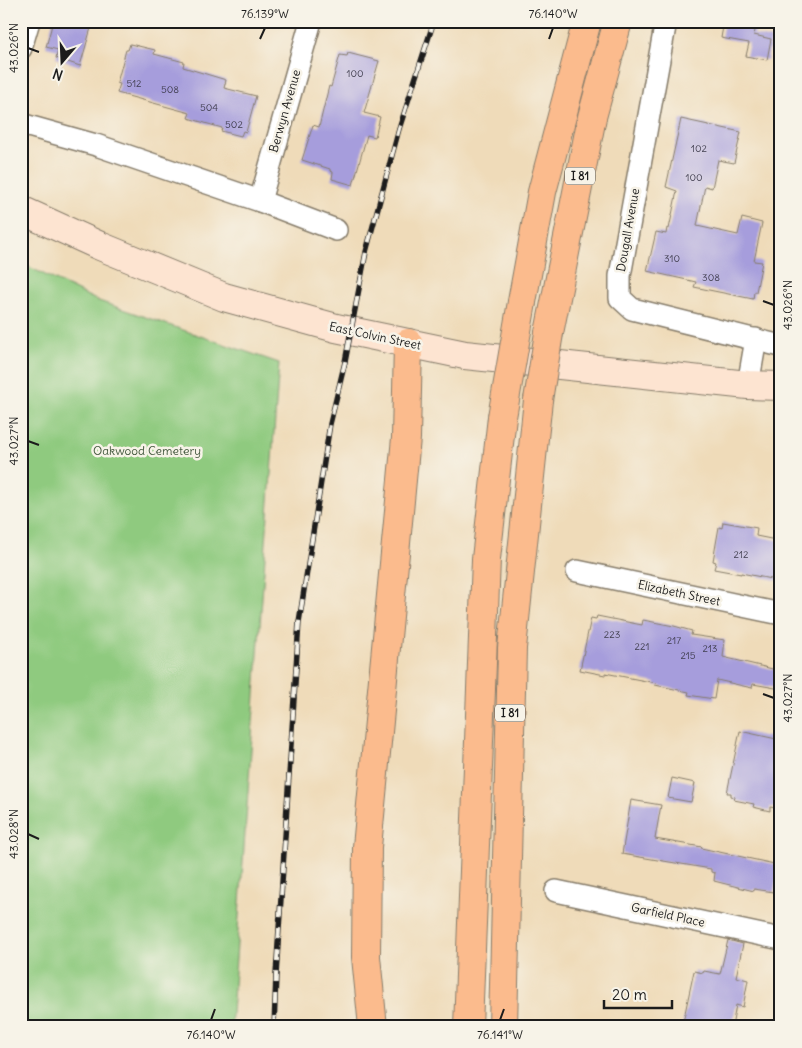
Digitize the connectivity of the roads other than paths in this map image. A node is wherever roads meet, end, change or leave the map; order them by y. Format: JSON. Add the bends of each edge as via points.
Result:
{"nodes":[{"id":1,"x":28,"y":21,"type":"edge"},
{"id":2,"x":311,"y":21,"type":"edge"},
{"id":3,"x":587,"y":21,"type":"edge"},
{"id":4,"x":618,"y":21,"type":"edge"},
{"id":5,"x":666,"y":21,"type":"edge"},
{"id":6,"x":21,"y":48,"type":"edge"},
{"id":7,"x":21,"y":124,"type":"edge"},
{"id":8,"x":260,"y":201,"type":"junction"},
{"id":9,"x":21,"y":210,"type":"edge"},
{"id":10,"x":336,"y":230,"type":"dead end"},
{"id":11,"x":756,"y":339,"type":"junction"},
{"id":12,"x":408,"y":343,"type":"junction"},
{"id":13,"x":781,"y":346,"type":"edge"},
{"id":14,"x":748,"y":385,"type":"junction"},
{"id":15,"x":781,"y":386,"type":"edge"},
{"id":16,"x":577,"y":572,"type":"dead end"},
{"id":17,"x":781,"y":614,"type":"edge"},
{"id":18,"x":556,"y":891,"type":"dead end"},
{"id":19,"x":781,"y":939,"type":"edge"},
{"id":20,"x":373,"y":1027,"type":"edge"},
{"id":21,"x":468,"y":1027,"type":"edge"},
{"id":22,"x":503,"y":1027,"type":"edge"}],
"edges":[{"from":1,"to":6,"type":"street"},
{"from":2,"to":8,"type":"street","name":"Berwyn Avenue"},
{"from":3,"to":21,"type":"highway","number":"I 81","bridge":true,"via":[[542,192],[502,417],[486,559]]},
{"from":4,"to":22,"type":"highway","number":"I 81","bridge":true,"via":[[592,117],[538,400],[512,648]]},
{"from":5,"to":11,"type":"street","name":"Dougall Avenue","via":[[620,276],[620,298],[632,309]]},
{"from":7,"to":8,"type":"street","via":[[96,145]]},
{"from":8,"to":10,"type":"street"},
{"from":9,"to":12,"type":"street","name":"East Colvin Street","via":[[224,297],[336,328]]},
{"from":11,"to":13,"type":"street"},
{"from":11,"to":14,"type":"street"},
{"from":12,"to":14,"type":"street","name":"East Colvin Street","via":[[465,355]]},
{"from":12,"to":20,"type":"highway","via":[[406,438],[367,847],[366,957]]},
{"from":14,"to":15,"type":"street","name":"East Colvin Street"},
{"from":16,"to":17,"type":"street","name":"Elizabeth Street"},
{"from":18,"to":19,"type":"street","name":"Garfield Place"}]}
